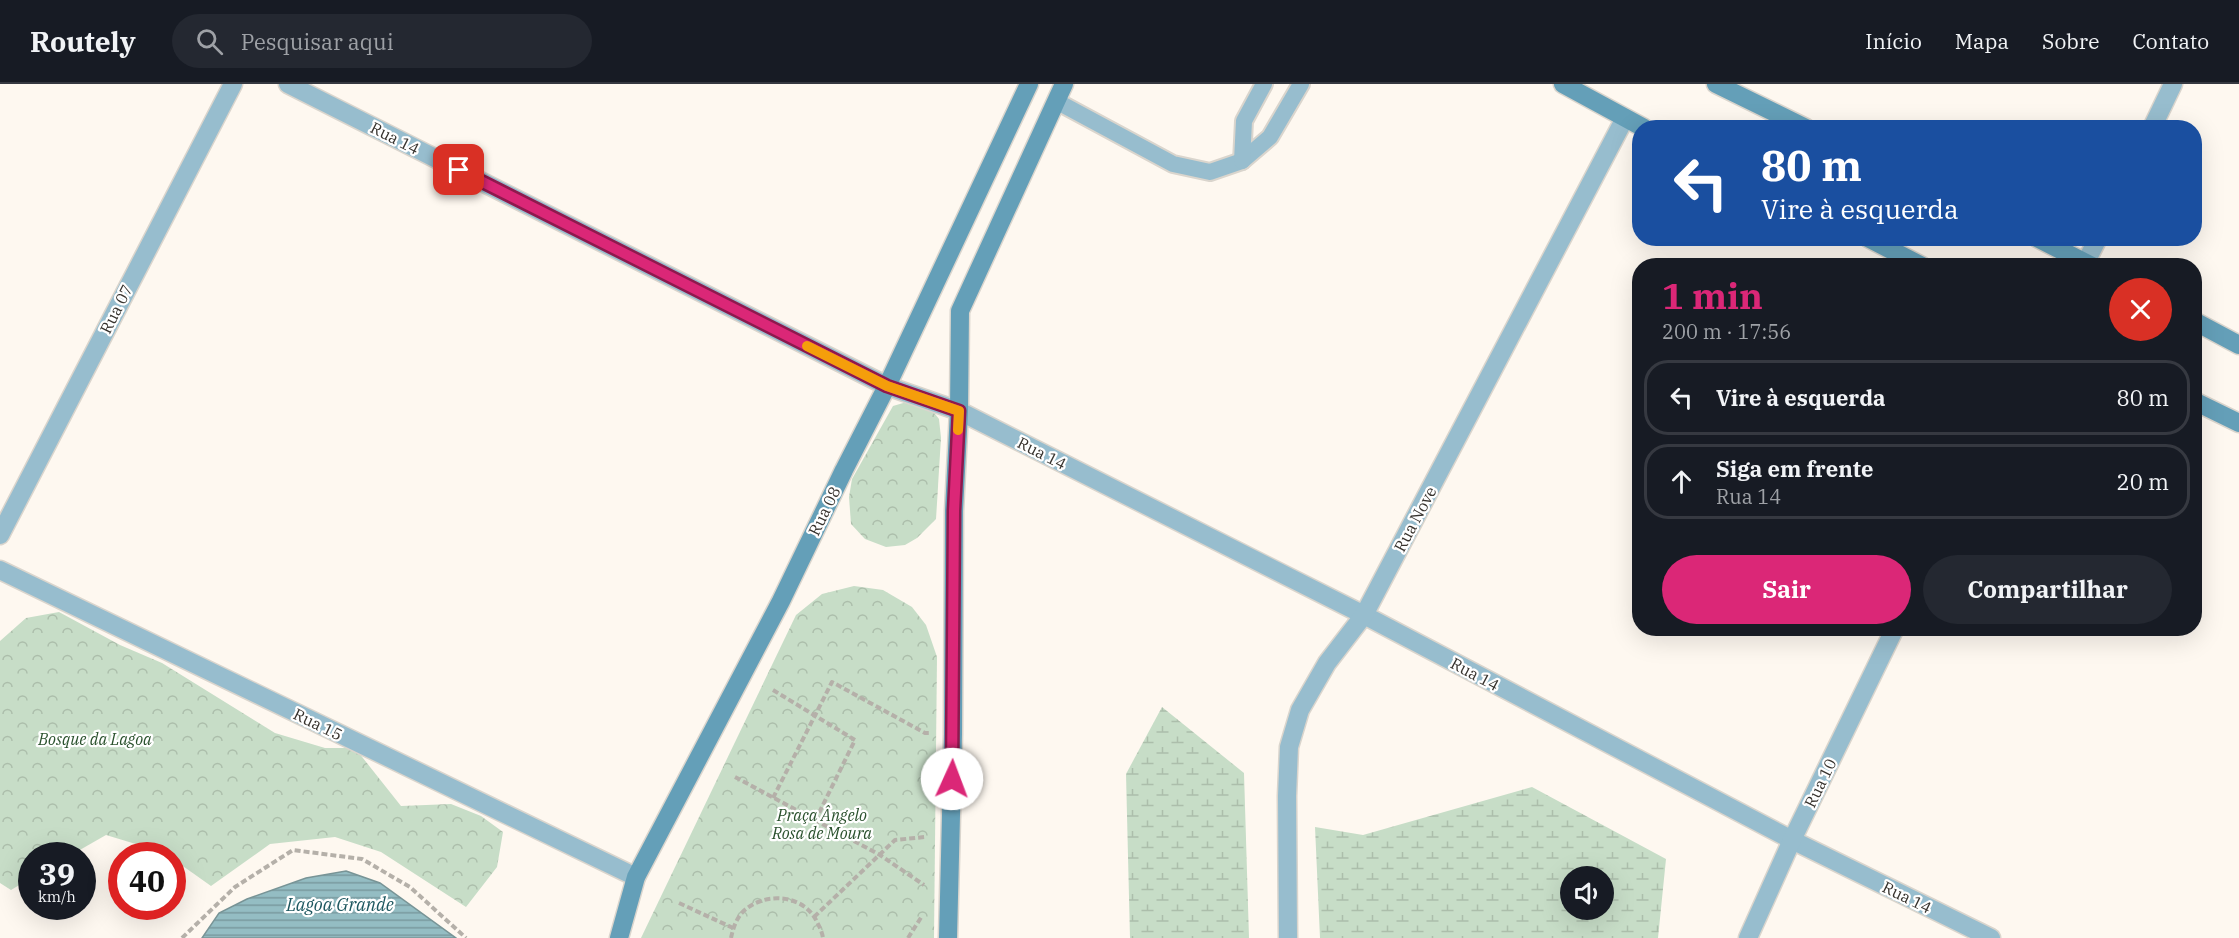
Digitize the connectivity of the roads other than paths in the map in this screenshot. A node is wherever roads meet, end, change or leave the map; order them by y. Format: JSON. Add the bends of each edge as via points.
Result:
{"nodes":[{"id":1,"x":233,"y":84,"type":"edge"},
{"id":2,"x":288,"y":84,"type":"edge"},
{"id":3,"x":1029,"y":84,"type":"edge"},
{"id":4,"x":1064,"y":84,"type":"edge"},
{"id":5,"x":1264,"y":84,"type":"edge"},
{"id":6,"x":1301,"y":84,"type":"edge"},
{"id":7,"x":1563,"y":84,"type":"edge"},
{"id":8,"x":1716,"y":84,"type":"edge"},
{"id":9,"x":2173,"y":84,"type":"edge"},
{"id":10,"x":1056,"y":101,"type":"junction"},
{"id":11,"x":1625,"y":118,"type":"junction"},
{"id":12,"x":1790,"y":120,"type":"edge"},
{"id":13,"x":2156,"y":120,"type":"edge"},
{"id":14,"x":1632,"y":122,"type":"edge"},
{"id":15,"x":1242,"y":161,"type":"junction"},
{"id":16,"x":1883,"y":246,"type":"edge"},
{"id":17,"x":2053,"y":246,"type":"edge"},
{"id":18,"x":1907,"y":258,"type":"edge"},
{"id":19,"x":2077,"y":258,"type":"edge"},
{"id":20,"x":2202,"y":325,"type":"edge"},
{"id":21,"x":2239,"y":345,"type":"edge"},
{"id":22,"x":887,"y":386,"type":"junction"},
{"id":23,"x":2202,"y":405,"type":"edge"},
{"id":24,"x":959,"y":411,"type":"junction"},
{"id":25,"x":2239,"y":423,"type":"edge"},
{"id":26,"x":0,"y":535,"type":"edge"},
{"id":27,"x":0,"y":570,"type":"edge"},
{"id":28,"x":1364,"y":615,"type":"junction"},
{"id":29,"x":1891,"y":636,"type":"edge"},
{"id":30,"x":1792,"y":840,"type":"junction"},
{"id":31,"x":636,"y":878,"type":"junction"},
{"id":32,"x":619,"y":938,"type":"edge"},
{"id":33,"x":948,"y":938,"type":"edge"},
{"id":34,"x":1288,"y":938,"type":"edge"},
{"id":35,"x":1748,"y":938,"type":"edge"},
{"id":36,"x":1991,"y":938,"type":"edge"}],
"edges":[{"from":1,"to":26,"type":"street","name":"Rua 07"},
{"from":2,"to":22,"type":"street","name":"Rua 14"},
{"from":3,"to":22,"type":"street","name":"Rua 08"},
{"from":4,"to":10,"type":"street"},
{"from":5,"to":15,"type":"lane","via":[[1244,121]]},
{"from":6,"to":15,"type":"lane","via":[[1270,137]]},
{"from":7,"to":11,"type":"street"},
{"from":8,"to":12,"type":"street"},
{"from":9,"to":13,"type":"street"},
{"from":10,"to":15,"type":"lane","via":[[1173,164],[1210,172]]},
{"from":10,"to":24,"type":"street","via":[[960,311]]},
{"from":11,"to":14,"type":"street"},
{"from":11,"to":28,"type":"street","name":"Rua Nove"},
{"from":16,"to":18,"type":"street"},
{"from":17,"to":19,"type":"street"},
{"from":20,"to":21,"type":"street"},
{"from":22,"to":24,"type":"street","name":"Rua 14"},
{"from":22,"to":31,"type":"street","name":"Rua 08","via":[[781,601]]},
{"from":23,"to":25,"type":"street"},
{"from":24,"to":28,"type":"street","name":"Rua 14"},
{"from":24,"to":33,"type":"street"},
{"from":27,"to":31,"type":"street","name":"Rua 15"},
{"from":28,"to":30,"type":"street","name":"Rua 14"},
{"from":28,"to":34,"type":"street","name":"Rua Nove","via":[[1327,663],[1305,701],[1289,747]]},
{"from":29,"to":30,"type":"street","name":"Rua 10"},
{"from":30,"to":35,"type":"street","name":"Rua 10"},
{"from":30,"to":36,"type":"street","name":"Rua 14"},
{"from":31,"to":32,"type":"street","name":"Rua 08"}]}
